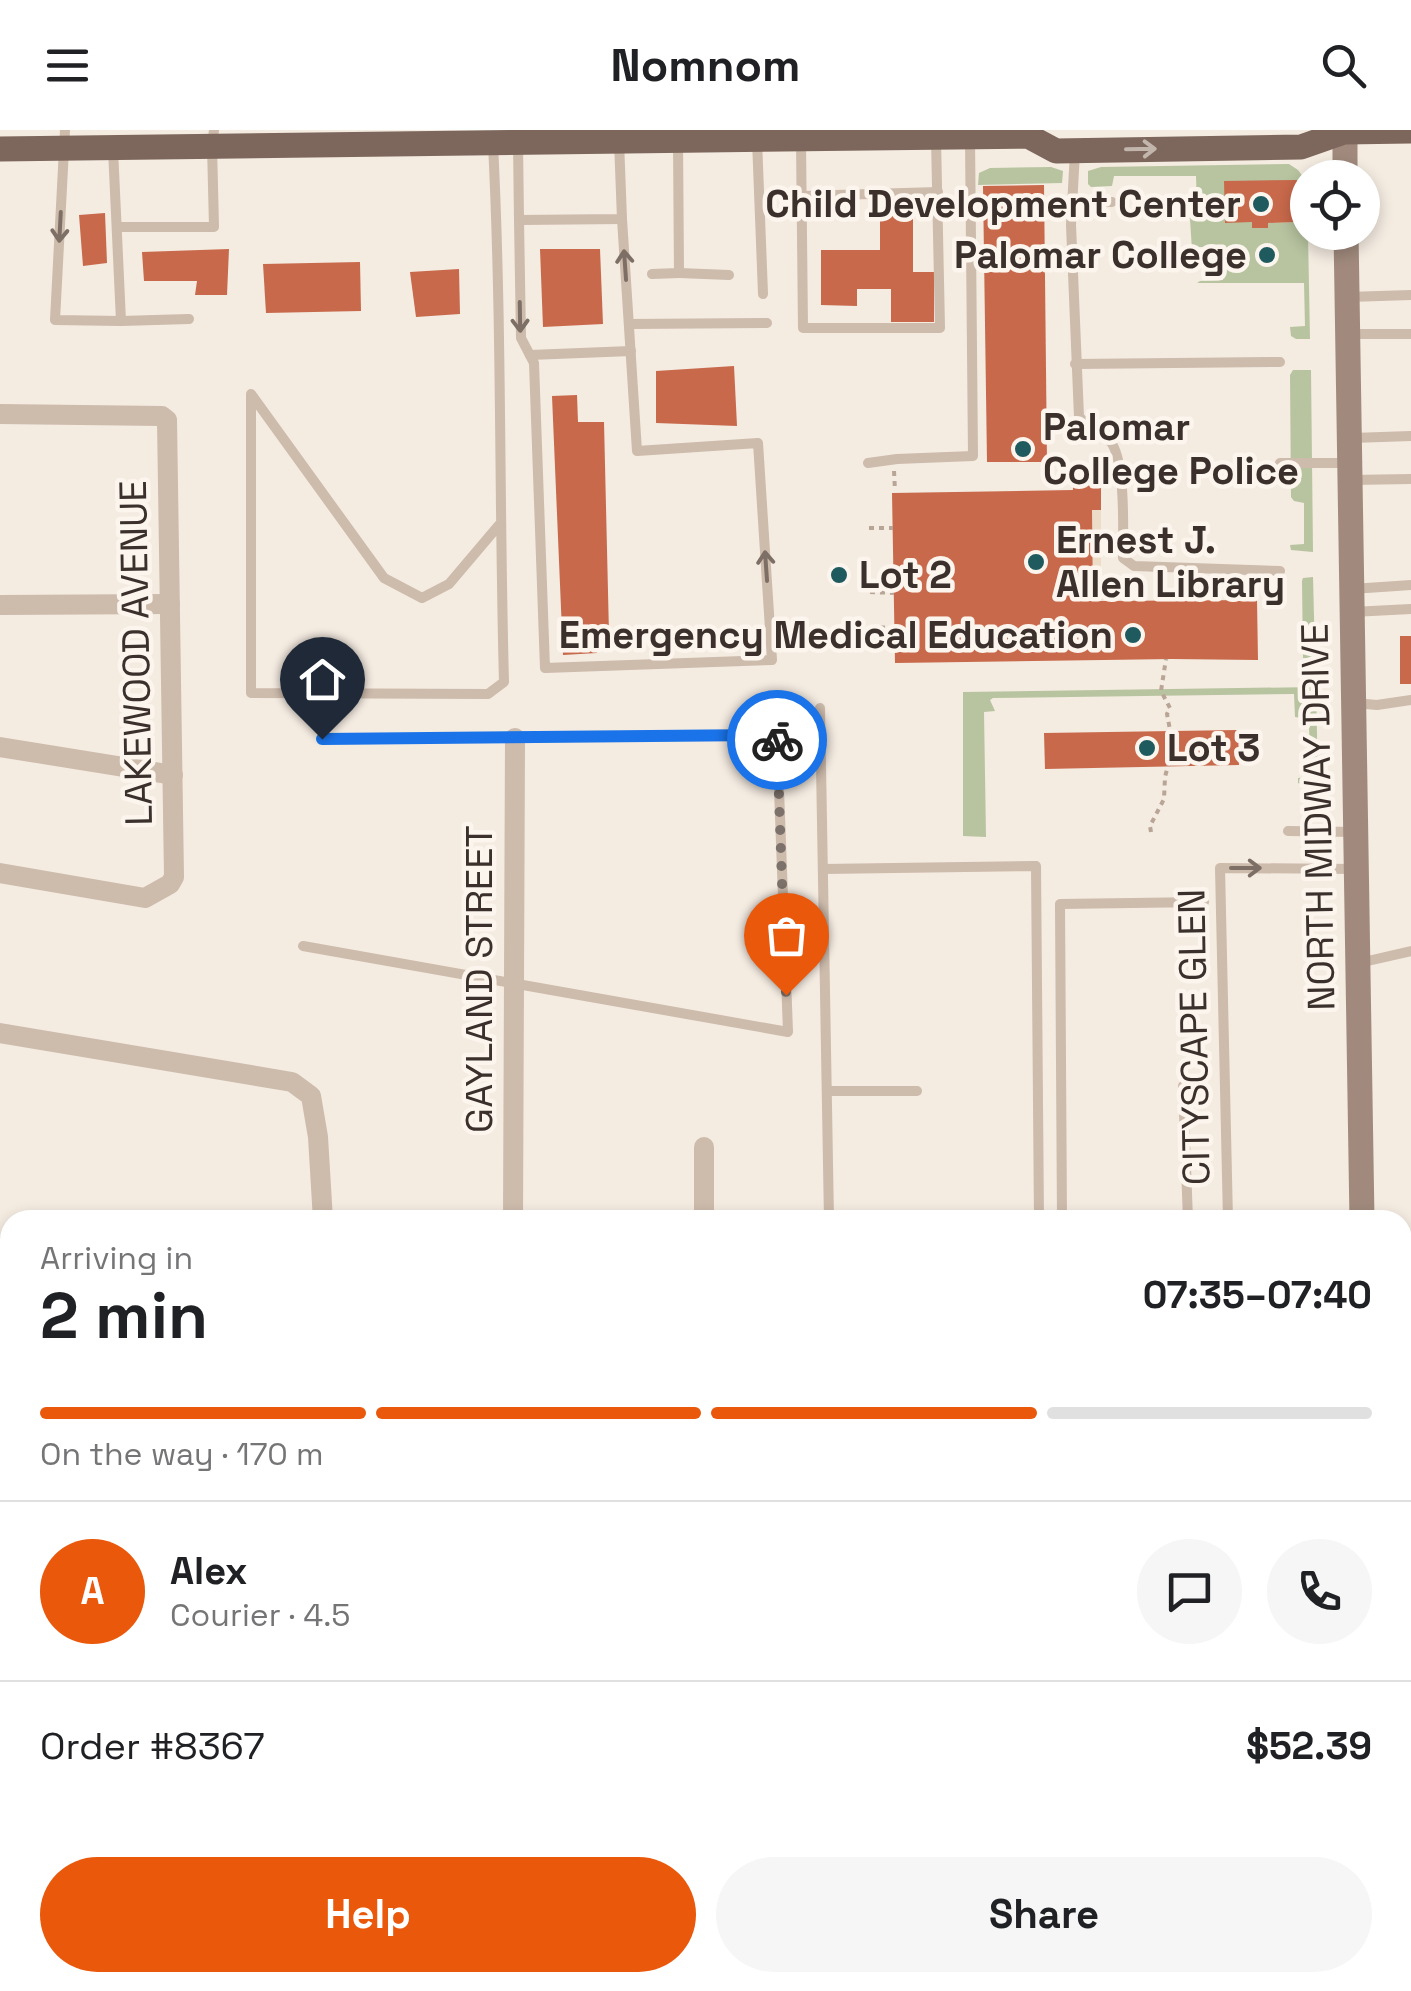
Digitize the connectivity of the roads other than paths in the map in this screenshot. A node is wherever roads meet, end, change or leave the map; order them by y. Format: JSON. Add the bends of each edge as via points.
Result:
{"nodes":[{"id":1,"x":1343,"y":131,"type":"edge"},
{"id":2,"x":1411,"y":131,"type":"edge"},
{"id":3,"x":1033,"y":133,"type":"edge"},
{"id":4,"x":802,"y":134,"type":"edge"},
{"id":5,"x":970,"y":136,"type":"junction"},
{"id":6,"x":936,"y":137,"type":"junction"},
{"id":7,"x":212,"y":138,"type":"edge"},
{"id":8,"x":263,"y":138,"type":"edge"},
{"id":9,"x":64,"y":139,"type":"edge"},
{"id":10,"x":757,"y":139,"type":"junction"},
{"id":11,"x":678,"y":140,"type":"junction"},
{"id":12,"x":619,"y":141,"type":"junction"},
{"id":13,"x":505,"y":142,"type":"junction"},
{"id":14,"x":113,"y":148,"type":"junction"},
{"id":15,"x":0,"y":149,"type":"edge"},
{"id":16,"x":1075,"y":150,"type":"junction"},
{"id":17,"x":1344,"y":160,"type":"edge"},
{"id":18,"x":938,"y":192,"type":"junction"},
{"id":19,"x":803,"y":196,"type":"junction"},
{"id":20,"x":1073,"y":202,"type":"junction"},
{"id":21,"x":1112,"y":202,"type":"dead end"},
{"id":22,"x":622,"y":219,"type":"junction"},
{"id":23,"x":519,"y":220,"type":"junction"},
{"id":24,"x":117,"y":227,"type":"junction"},
{"id":25,"x":1346,"y":250,"type":"edge"},
{"id":26,"x":679,"y":273,"type":"junction"},
{"id":27,"x":652,"y":274,"type":"dead end"},
{"id":28,"x":728,"y":275,"type":"dead end"},
{"id":29,"x":763,"y":294,"type":"dead end"},
{"id":30,"x":1411,"y":295,"type":"edge"},
{"id":31,"x":1347,"y":298,"type":"junction"},
{"id":32,"x":189,"y":319,"type":"dead end"},
{"id":33,"x":122,"y":321,"type":"junction"},
{"id":34,"x":629,"y":324,"type":"junction"},
{"id":35,"x":766,"y":324,"type":"dead end"},
{"id":36,"x":1348,"y":334,"type":"junction"},
{"id":37,"x":1411,"y":334,"type":"edge"},
{"id":38,"x":631,"y":351,"type":"junction"},
{"id":39,"x":530,"y":356,"type":"junction"},
{"id":40,"x":1280,"y":362,"type":"dead end"},
{"id":41,"x":1075,"y":364,"type":"junction"},
{"id":42,"x":0,"y":414,"type":"edge"},
{"id":43,"x":1411,"y":436,"type":"edge"},
{"id":44,"x":1350,"y":461,"type":"junction"},
{"id":45,"x":868,"y":463,"type":"dead end"},
{"id":46,"x":1280,"y":463,"type":"dead end"},
{"id":47,"x":1411,"y":478,"type":"edge"},
{"id":48,"x":500,"y":525,"type":"junction"},
{"id":49,"x":1280,"y":571,"type":"dead end"},
{"id":50,"x":1411,"y":585,"type":"edge"},
{"id":51,"x":1352,"y":600,"type":"junction"},
{"id":52,"x":170,"y":604,"type":"junction"},
{"id":53,"x":0,"y":605,"type":"edge"},
{"id":54,"x":1411,"y":609,"type":"edge"},
{"id":55,"x":1411,"y":700,"type":"edge"},
{"id":56,"x":1352,"y":703,"type":"junction"},
{"id":57,"x":820,"y":708,"type":"dead end"},
{"id":58,"x":514,"y":738,"type":"junction"},
{"id":59,"x":322,"y":739,"type":"dead end"},
{"id":60,"x":0,"y":748,"type":"edge"},
{"id":61,"x":172,"y":775,"type":"junction"},
{"id":62,"x":1288,"y":831,"type":"dead end"},
{"id":63,"x":1355,"y":832,"type":"junction"},
{"id":64,"x":823,"y":868,"type":"junction"},
{"id":65,"x":1356,"y":868,"type":"junction"},
{"id":66,"x":0,"y":873,"type":"edge"},
{"id":67,"x":1204,"y":902,"type":"dead end"},
{"id":68,"x":303,"y":946,"type":"dead end"},
{"id":69,"x":1411,"y":951,"type":"edge"},
{"id":70,"x":1358,"y":963,"type":"junction"},
{"id":71,"x":515,"y":984,"type":"junction"},
{"id":72,"x":0,"y":1034,"type":"edge"},
{"id":73,"x":1184,"y":1086,"type":"dead end"},
{"id":74,"x":827,"y":1091,"type":"junction"},
{"id":75,"x":917,"y":1092,"type":"dead end"},
{"id":76,"x":704,"y":1147,"type":"dead end"},
{"id":77,"x":322,"y":1210,"type":"edge"},
{"id":78,"x":514,"y":1210,"type":"edge"},
{"id":79,"x":704,"y":1210,"type":"edge"},
{"id":80,"x":829,"y":1210,"type":"edge"},
{"id":81,"x":1040,"y":1210,"type":"edge"},
{"id":82,"x":1062,"y":1210,"type":"edge"},
{"id":83,"x":1188,"y":1210,"type":"edge"},
{"id":84,"x":1228,"y":1210,"type":"edge"},
{"id":85,"x":1362,"y":1210,"type":"edge"}],
"edges":[{"from":1,"to":2,"type":"main road"},
{"from":16,"to":1,"type":"main road","one_way":true,"via":[[1301,147]]},
{"from":1,"to":17,"type":"street"},
{"from":3,"to":5,"type":"main road"},
{"from":3,"to":16,"type":"main road","via":[[1056,150]]},
{"from":4,"to":6,"type":"main road"},
{"from":4,"to":10,"type":"main road"},
{"from":4,"to":19,"type":"lane"},
{"from":5,"to":6,"type":"main road"},
{"from":5,"to":45,"type":"lane","via":[[974,456]]},
{"from":6,"to":18,"type":"lane"},
{"from":7,"to":8,"type":"main road"},
{"from":7,"to":14,"type":"main road"},
{"from":7,"to":24,"type":"lane","via":[[214,227]]},
{"from":8,"to":13,"type":"main road"},
{"from":9,"to":14,"type":"main road"},
{"from":9,"to":15,"type":"main road"},
{"from":9,"to":33,"type":"lane","one_way":true,"via":[[56,320]]},
{"from":10,"to":11,"type":"main road"},
{"from":10,"to":29,"type":"lane"},
{"from":11,"to":12,"type":"main road"},
{"from":11,"to":26,"type":"lane"},
{"from":12,"to":13,"type":"main road"},
{"from":12,"to":22,"type":"lane"},
{"from":13,"to":23,"type":"lane"},
{"from":13,"to":48,"type":"lane","via":[[497,224]]},
{"from":14,"to":24,"type":"lane"},
{"from":16,"to":20,"type":"lane"},
{"from":18,"to":19,"type":"lane"},
{"from":18,"to":19,"type":"lane","via":[[940,328],[803,328]]},
{"from":20,"to":21,"type":"lane"},
{"from":20,"to":41,"type":"lane"},
{"from":22,"to":23,"type":"lane"},
{"from":34,"to":22,"type":"lane","one_way":true},
{"from":23,"to":39,"type":"lane","one_way":true,"via":[[521,338]]},
{"from":24,"to":33,"type":"lane"},
{"from":25,"to":31,"type":"street","name":"NORTH MIDWAY DRIVE"},
{"from":26,"to":27,"type":"lane"},
{"from":26,"to":28,"type":"lane"},
{"from":30,"to":31,"type":"lane"},
{"from":31,"to":36,"type":"street","name":"NORTH MIDWAY DRIVE"},
{"from":32,"to":33,"type":"lane"},
{"from":34,"to":35,"type":"lane"},
{"from":34,"to":38,"type":"lane"},
{"from":36,"to":37,"type":"lane"},
{"from":36,"to":44,"type":"street","name":"NORTH MIDWAY DRIVE"},
{"from":38,"to":39,"type":"lane"},
{"from":39,"to":38,"type":"lane","one_way":true,"via":[[545,668],[772,660],[758,443],[637,451]]},
{"from":40,"to":41,"type":"lane"},
{"from":41,"to":49,"type":"lane","via":[[1079,417],[1111,441],[1119,465],[1123,558],[1134,566]]},
{"from":42,"to":52,"type":"street","name":"LAKEWOOD AVENUE","via":[[167,420]]},
{"from":43,"to":44,"type":"lane"},
{"from":44,"to":46,"type":"lane"},
{"from":44,"to":47,"type":"lane"},
{"from":44,"to":51,"type":"street","name":"NORTH MIDWAY DRIVE"},
{"from":48,"to":48,"type":"lane","via":[[504,682],[488,694],[251,693],[251,394],[384,578],[422,598],[448,584]]},
{"from":50,"to":51,"type":"lane"},
{"from":51,"to":54,"type":"lane"},
{"from":51,"to":56,"type":"street","name":"NORTH MIDWAY DRIVE"},
{"from":52,"to":53,"type":"street"},
{"from":52,"to":61,"type":"street","name":"LAKEWOOD AVENUE"},
{"from":55,"to":56,"type":"lane"},
{"from":56,"to":63,"type":"street","name":"NORTH MIDWAY DRIVE"},
{"from":57,"to":64,"type":"lane"},
{"from":58,"to":59,"type":"lane"},
{"from":58,"to":71,"type":"street","name":"GAYLAND STREET"},
{"from":58,"to":71,"type":"lane","via":[[776,735],[788,1032]]},
{"from":60,"to":61,"type":"street"},
{"from":61,"to":66,"type":"street","name":"LAKEWOOD AVENUE","via":[[170,884],[145,898]]},
{"from":62,"to":63,"type":"lane"},
{"from":63,"to":65,"type":"street","name":"NORTH MIDWAY DRIVE"},
{"from":64,"to":74,"type":"lane"},
{"from":64,"to":81,"type":"lane","via":[[1036,866]]},
{"from":65,"to":70,"type":"street","name":"NORTH MIDWAY DRIVE"},
{"from":84,"to":65,"type":"lane","name":"CITYSCAPE GLEN","one_way":true,"via":[[1220,868]]},
{"from":67,"to":82,"type":"lane","via":[[1060,904]]},
{"from":68,"to":71,"type":"lane"},
{"from":69,"to":70,"type":"lane"},
{"from":70,"to":85,"type":"street","name":"NORTH MIDWAY DRIVE"},
{"from":71,"to":78,"type":"street","name":"GAYLAND STREET"},
{"from":72,"to":77,"type":"street","via":[[292,1082],[310,1096]]},
{"from":73,"to":83,"type":"lane"},
{"from":74,"to":75,"type":"lane"},
{"from":74,"to":80,"type":"lane"},
{"from":76,"to":79,"type":"street"}]}
